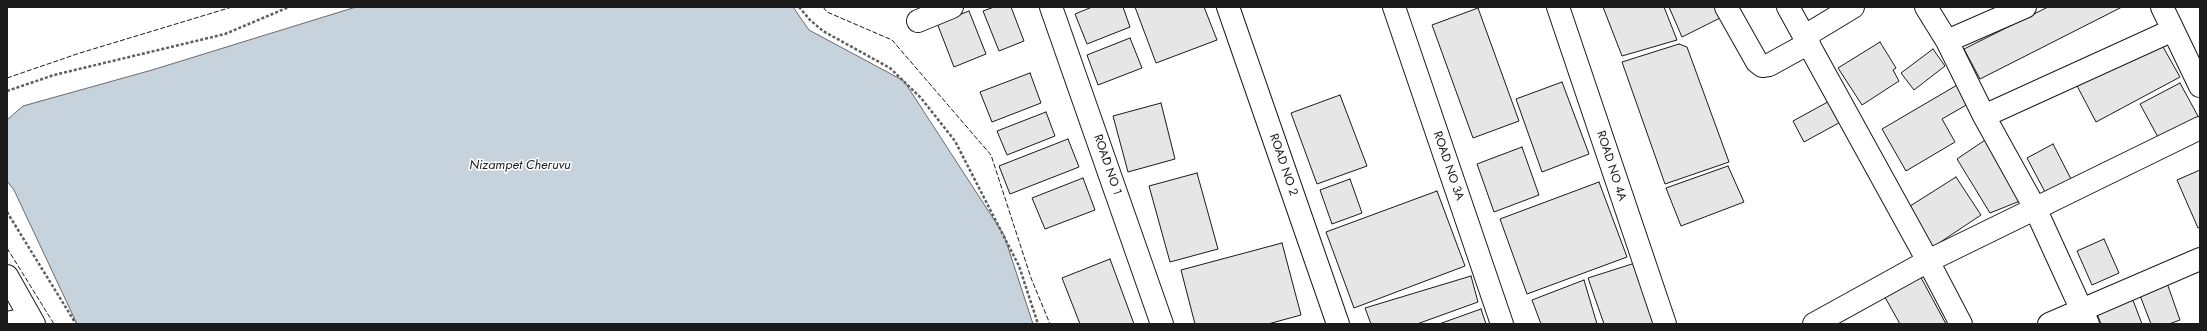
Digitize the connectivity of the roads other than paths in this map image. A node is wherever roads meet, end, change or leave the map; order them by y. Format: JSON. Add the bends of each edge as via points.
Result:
{"nodes":[{"id":1,"x":952,"y":7,"type":"edge"},
{"id":2,"x":1051,"y":7,"type":"edge"},
{"id":3,"x":1228,"y":7,"type":"edge"},
{"id":4,"x":1394,"y":7,"type":"edge"},
{"id":5,"x":1558,"y":7,"type":"edge"},
{"id":6,"x":1726,"y":7,"type":"edge"},
{"id":7,"x":1788,"y":7,"type":"edge"},
{"id":8,"x":1852,"y":7,"type":"edge"},
{"id":9,"x":1926,"y":7,"type":"edge"},
{"id":10,"x":2025,"y":7,"type":"edge"},
{"id":11,"x":2162,"y":7,"type":"edge"},
{"id":12,"x":918,"y":21,"type":"dead end"},
{"id":13,"x":2173,"y":30,"type":"junction"},
{"id":14,"x":1807,"y":40,"type":"junction"},
{"id":15,"x":1947,"y":41,"type":"junction"},
{"id":16,"x":2200,"y":86,"type":"edge"},
{"id":17,"x":1984,"y":116,"type":"junction"},
{"id":18,"x":2200,"y":128,"type":"edge"},
{"id":19,"x":2035,"y":208,"type":"junction"},
{"id":20,"x":2200,"y":259,"type":"edge"},
{"id":21,"x":1928,"y":261,"type":"junction"},
{"id":22,"x":7,"y":276,"type":"edge"},
{"id":23,"x":2085,"y":317,"type":"edge"},
{"id":24,"x":32,"y":321,"type":"edge"},
{"id":25,"x":7,"y":323,"type":"edge"},
{"id":26,"x":1162,"y":324,"type":"edge"},
{"id":27,"x":1338,"y":324,"type":"edge"},
{"id":28,"x":1502,"y":324,"type":"edge"},
{"id":29,"x":1665,"y":324,"type":"edge"},
{"id":30,"x":1814,"y":324,"type":"edge"},
{"id":31,"x":1960,"y":324,"type":"edge"},
{"id":32,"x":2049,"y":324,"type":"edge"}],
"edges":[{"from":1,"to":12,"type":"street"},
{"from":2,"to":26,"type":"street","name":"ROAD NO 1"},
{"from":3,"to":27,"type":"street","name":"ROAD NO 2"},
{"from":4,"to":28,"type":"street","name":"ROAD NO 3A"},
{"from":5,"to":29,"type":"street","name":"ROAD NO 4A"},
{"from":6,"to":14,"type":"street","via":[[1757,62],[1762,66]]},
{"from":7,"to":14,"type":"street"},
{"from":8,"to":14,"type":"street"},
{"from":9,"to":15,"type":"street"},
{"from":10,"to":15,"type":"street"},
{"from":11,"to":13,"type":"street"},
{"from":13,"to":16,"type":"street"},
{"from":13,"to":17,"type":"street"},
{"from":14,"to":21,"type":"street"},
{"from":15,"to":17,"type":"street"},
{"from":17,"to":19,"type":"street"},
{"from":18,"to":19,"type":"street"},
{"from":19,"to":21,"type":"street"},
{"from":19,"to":23,"type":"street"},
{"from":20,"to":23,"type":"street"},
{"from":21,"to":30,"type":"street"},
{"from":21,"to":31,"type":"street"},
{"from":22,"to":24,"type":"street"},
{"from":23,"to":32,"type":"street"},
{"from":24,"to":25,"type":"street"}]}
